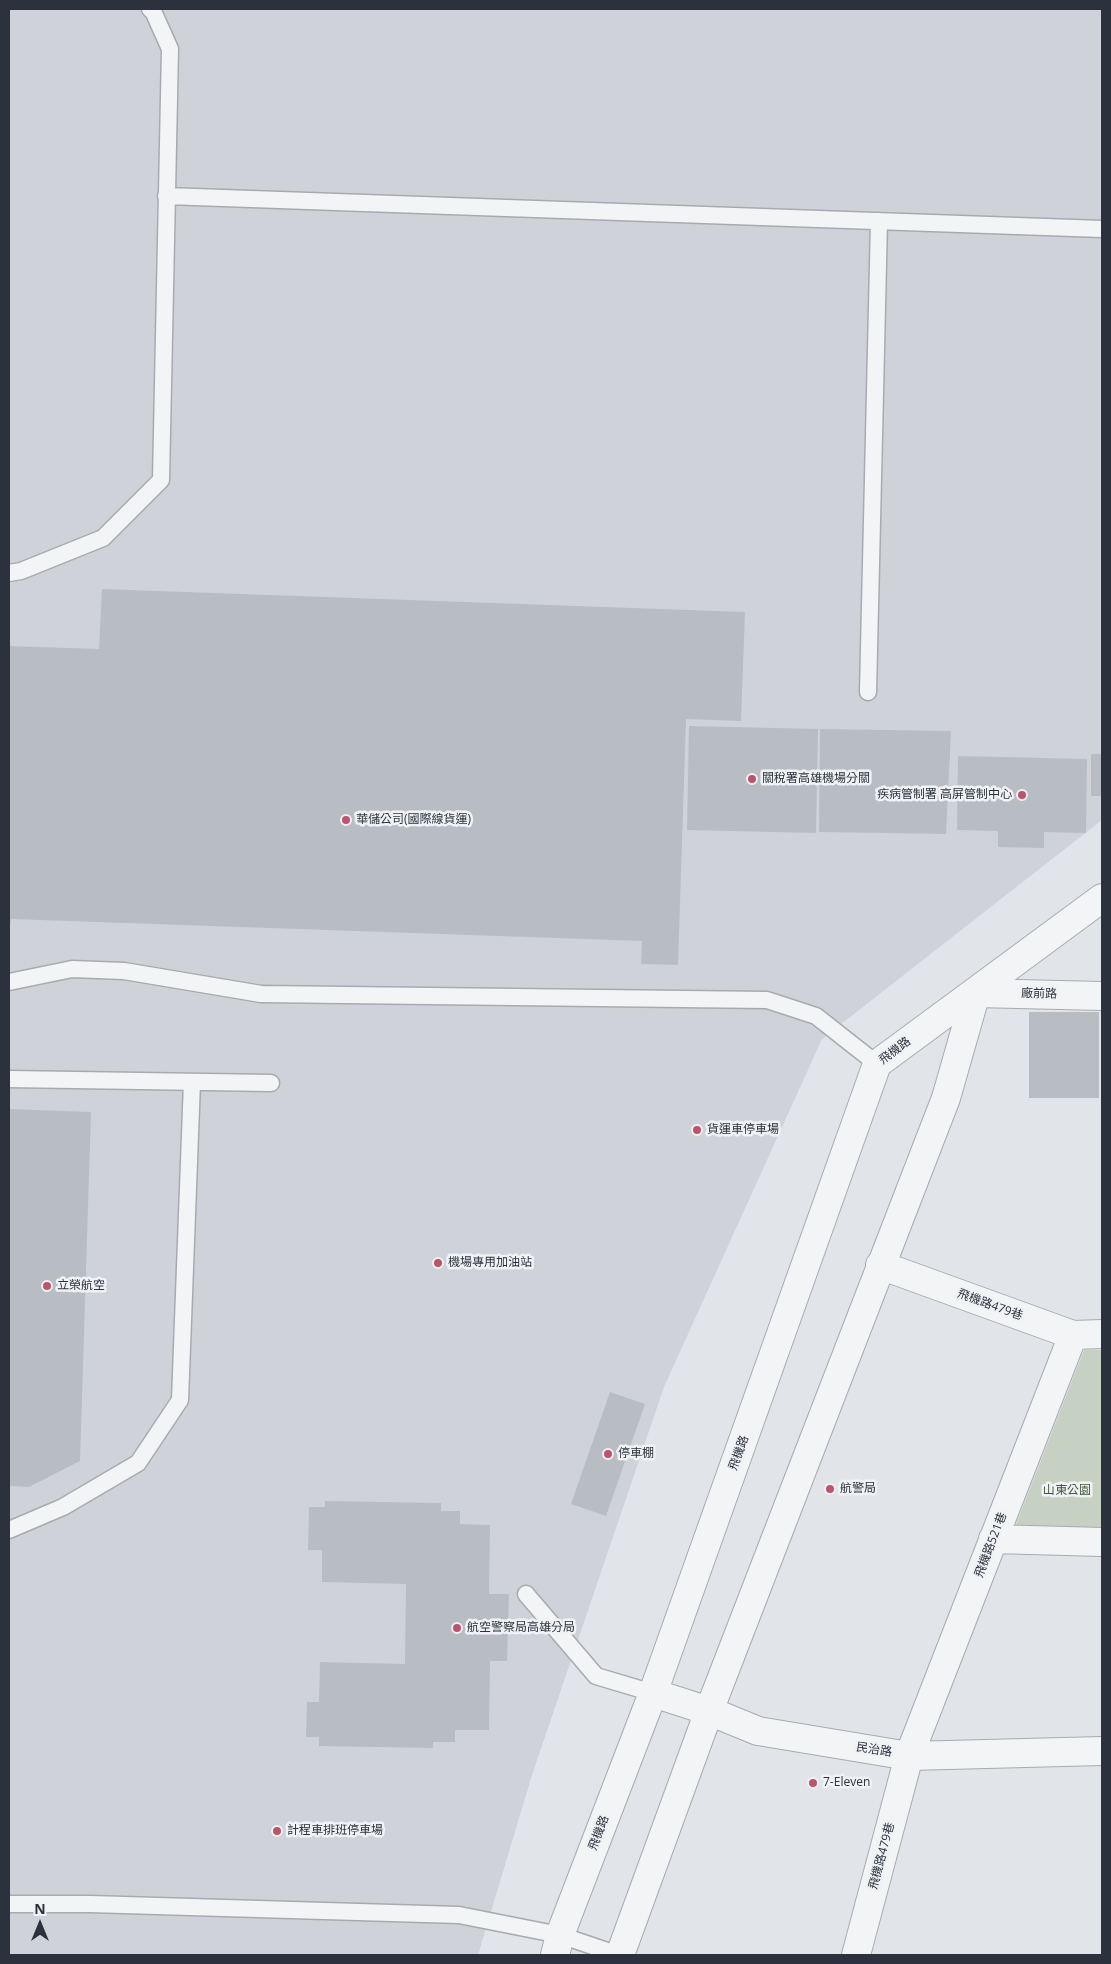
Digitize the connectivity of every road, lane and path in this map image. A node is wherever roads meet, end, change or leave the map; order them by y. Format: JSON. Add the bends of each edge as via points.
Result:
{"nodes":[{"id":1,"x":150,"y":9,"type":"edge"},
{"id":2,"x":166,"y":196,"type":"junction"},
{"id":3,"x":879,"y":221,"type":"junction"},
{"id":4,"x":1102,"y":229,"type":"edge"},
{"id":5,"x":9,"y":573,"type":"edge"},
{"id":6,"x":868,"y":692,"type":"dead end"},
{"id":7,"x":1102,"y":898,"type":"edge"},
{"id":8,"x":9,"y":982,"type":"edge"},
{"id":9,"x":976,"y":993,"type":"junction"},
{"id":10,"x":1102,"y":996,"type":"edge"},
{"id":11,"x":877,"y":1064,"type":"junction"},
{"id":12,"x":9,"y":1079,"type":"edge"},
{"id":13,"x":192,"y":1082,"type":"junction"},
{"id":14,"x":271,"y":1083,"type":"dead end"},
{"id":15,"x":880,"y":1266,"type":"junction"},
{"id":16,"x":1073,"y":1334,"type":"junction"},
{"id":17,"x":1102,"y":1334,"type":"edge"},
{"id":18,"x":9,"y":1530,"type":"edge"},
{"id":19,"x":993,"y":1539,"type":"junction"},
{"id":20,"x":1102,"y":1542,"type":"edge"},
{"id":21,"x":526,"y":1594,"type":"dead end"},
{"id":22,"x":653,"y":1694,"type":"junction"},
{"id":23,"x":709,"y":1711,"type":"junction"},
{"id":24,"x":1102,"y":1751,"type":"edge"},
{"id":25,"x":908,"y":1756,"type":"junction"},
{"id":26,"x":9,"y":1904,"type":"edge"},
{"id":27,"x":556,"y":1950,"type":"edge"},
{"id":28,"x":619,"y":1955,"type":"edge"},
{"id":29,"x":856,"y":1955,"type":"edge"}],
"edges":[{"from":1,"to":2,"type":"lane","via":[[154,11],[170,50]]},
{"from":2,"to":3,"type":"lane"},
{"from":2,"to":5,"type":"lane","via":[[160,480],[104,538]]},
{"from":3,"to":4,"type":"lane"},
{"from":3,"to":6,"type":"lane"},
{"from":7,"to":9,"type":"street","name":"飛機路"},
{"from":8,"to":11,"type":"lane","via":[[72,968],[124,971],[261,994],[767,1000],[816,1016]]},
{"from":9,"to":10,"type":"street","name":"廠前路"},
{"from":9,"to":11,"type":"street","name":"飛機路"},
{"from":9,"to":15,"type":"street","via":[[946,1098]]},
{"from":11,"to":22,"type":"street","name":"飛機路"},
{"from":12,"to":13,"type":"lane"},
{"from":13,"to":14,"type":"lane"},
{"from":13,"to":18,"type":"lane","via":[[180,1400],[138,1463],[63,1507]]},
{"from":15,"to":16,"type":"street","name":"飛機路479巷"},
{"from":15,"to":23,"type":"street"},
{"from":16,"to":17,"type":"street","name":"飛機路479巷"},
{"from":16,"to":19,"type":"street","name":"飛機路521巷"},
{"from":19,"to":20,"type":"street"},
{"from":19,"to":25,"type":"street","name":"飛機路521巷"},
{"from":21,"to":22,"type":"lane","via":[[596,1676]]},
{"from":22,"to":23,"type":"street","name":"民治路"},
{"from":22,"to":27,"type":"street","name":"飛機路"},
{"from":23,"to":25,"type":"street","name":"民治路","via":[[758,1731]]},
{"from":23,"to":28,"type":"street"},
{"from":24,"to":25,"type":"street","name":"民治路"},
{"from":25,"to":29,"type":"street","name":"飛機路479巷"},
{"from":26,"to":27,"type":"lane","via":[[459,1915]]},
{"from":27,"to":28,"type":"lane"}]}
